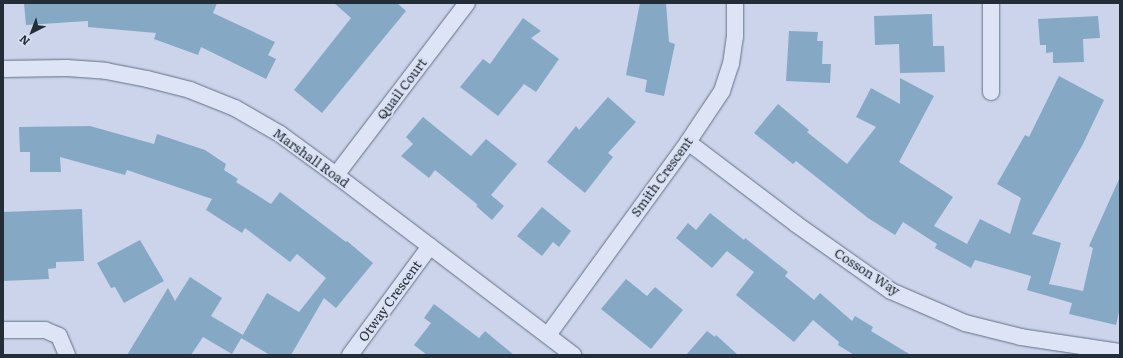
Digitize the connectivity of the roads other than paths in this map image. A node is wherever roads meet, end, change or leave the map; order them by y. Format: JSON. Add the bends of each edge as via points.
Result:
{"nodes":[{"id":1,"x":468,"y":3,"type":"edge"},
{"id":2,"x":735,"y":3,"type":"edge"},
{"id":3,"x":991,"y":3,"type":"edge"},
{"id":4,"x":3,"y":69,"type":"edge"},
{"id":5,"x":991,"y":92,"type":"dead end"},
{"id":6,"x":688,"y":142,"type":"junction"},
{"id":7,"x":336,"y":175,"type":"junction"},
{"id":8,"x":430,"y":246,"type":"junction"},
{"id":9,"x":3,"y":330,"type":"edge"},
{"id":10,"x":548,"y":335,"type":"junction"},
{"id":11,"x":1120,"y":352,"type":"edge"},
{"id":12,"x":67,"y":355,"type":"edge"},
{"id":13,"x":350,"y":355,"type":"edge"},
{"id":14,"x":573,"y":355,"type":"edge"}],
"edges":[{"from":1,"to":7,"type":"street","name":"Quail Court"},
{"from":2,"to":6,"type":"street","name":"Smith Crescent","via":[[735,37],[731,64],[722,91]]},
{"from":3,"to":5,"type":"street"},
{"from":4,"to":7,"type":"street","name":"Marshall Road","via":[[67,68],[106,71],[190,90],[248,115],[280,134]]},
{"from":6,"to":10,"type":"street","name":"Smith Crescent"},
{"from":6,"to":11,"type":"street","name":"Cosson Way","via":[[796,224],[891,291],[965,323],[1021,337]]},
{"from":7,"to":8,"type":"street","name":"Marshall Road"},
{"from":8,"to":10,"type":"street","name":"Marshall Road"},
{"from":8,"to":13,"type":"street","name":"Otway Crescent"},
{"from":9,"to":12,"type":"street","via":[[45,330],[59,336]]},
{"from":10,"to":14,"type":"street","name":"Marshall Road"}]}
